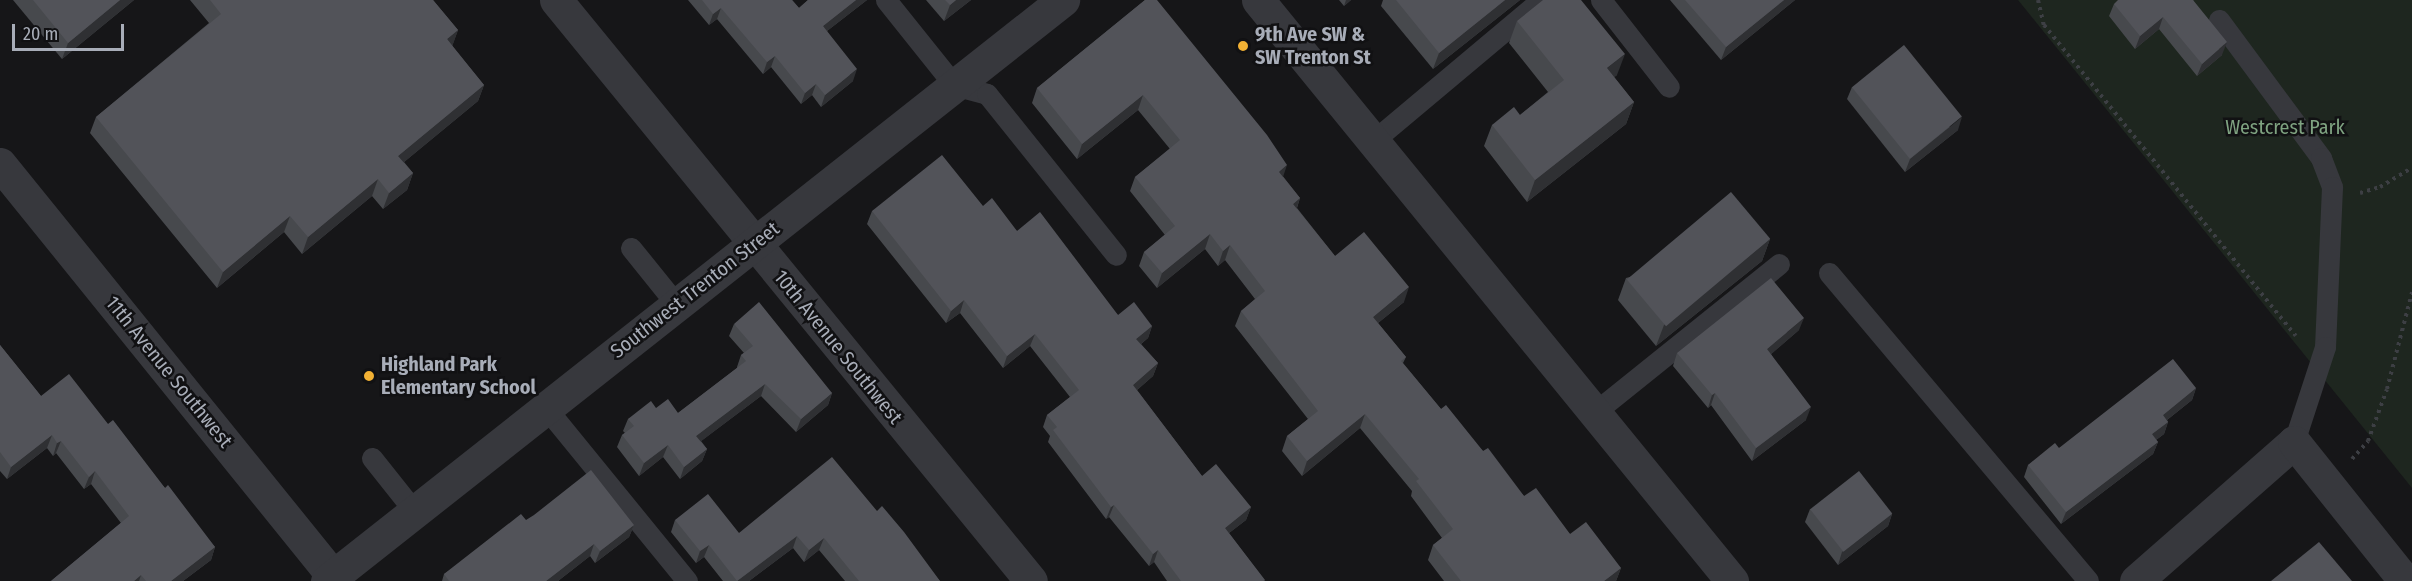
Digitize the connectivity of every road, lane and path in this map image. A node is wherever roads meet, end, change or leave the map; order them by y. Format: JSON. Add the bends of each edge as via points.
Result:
{"nodes":[{"id":1,"x":556,"y":0,"type":"edge"},
{"id":2,"x":886,"y":0,"type":"edge"},
{"id":3,"x":1063,"y":0,"type":"edge"},
{"id":4,"x":1258,"y":0,"type":"edge"},
{"id":5,"x":1541,"y":0,"type":"edge"},
{"id":6,"x":1601,"y":0,"type":"edge"},
{"id":7,"x":2038,"y":0,"type":"edge"},
{"id":8,"x":2218,"y":20,"type":"dead end"},
{"id":9,"x":954,"y":85,"type":"junction"},
{"id":10,"x":1669,"y":87,"type":"dead end"},
{"id":11,"x":1373,"y":141,"type":"junction"},
{"id":12,"x":0,"y":164,"type":"edge"},
{"id":13,"x":2412,"y":168,"type":"edge"},
{"id":14,"x":2332,"y":187,"type":"junction"},
{"id":15,"x":754,"y":244,"type":"junction"},
{"id":16,"x":631,"y":248,"type":"dead end"},
{"id":17,"x":1116,"y":255,"type":"dead end"},
{"id":18,"x":1779,"y":264,"type":"dead end"},
{"id":19,"x":1829,"y":273,"type":"dead end"},
{"id":20,"x":2412,"y":292,"type":"edge"},
{"id":21,"x":677,"y":304,"type":"junction"},
{"id":22,"x":2319,"y":364,"type":"junction"},
{"id":23,"x":546,"y":408,"type":"junction"},
{"id":24,"x":1595,"y":412,"type":"junction"},
{"id":25,"x":2294,"y":442,"type":"junction"},
{"id":26,"x":372,"y":458,"type":"dead end"},
{"id":27,"x":2348,"y":464,"type":"dead end"},
{"id":28,"x":415,"y":512,"type":"junction"},
{"id":29,"x":333,"y":579,"type":"edge"},
{"id":30,"x":687,"y":581,"type":"edge"},
{"id":31,"x":1031,"y":581,"type":"edge"},
{"id":32,"x":1732,"y":581,"type":"edge"},
{"id":33,"x":2088,"y":581,"type":"edge"},
{"id":34,"x":2136,"y":581,"type":"edge"},
{"id":35,"x":2405,"y":581,"type":"edge"}],
"edges":[{"from":1,"to":15,"type":"street","name":"10th Avenue Southwest"},
{"from":2,"to":9,"type":"lane"},
{"from":3,"to":9,"type":"street","name":"Southwest Trenton Street"},
{"from":4,"to":11,"type":"street"},
{"from":5,"to":11,"type":"lane"},
{"from":6,"to":10,"type":"lane"},
{"from":7,"to":22,"type":"path","via":[[2044,25]]},
{"from":8,"to":14,"type":"lane","via":[[2321,158]]},
{"from":9,"to":15,"type":"street","name":"Southwest Trenton Street"},
{"from":9,"to":17,"type":"lane","via":[[987,94]]},
{"from":11,"to":24,"type":"street"},
{"from":12,"to":29,"type":"street","name":"11th Avenue Southwest"},
{"from":13,"to":14,"type":"path","via":[[2380,187],[2352,196]]},
{"from":14,"to":22,"type":"lane","via":[[2329,317]]},
{"from":15,"to":21,"type":"street","name":"Southwest Trenton Street"},
{"from":15,"to":31,"type":"street","name":"10th Avenue Southwest"},
{"from":16,"to":21,"type":"lane"},
{"from":18,"to":24,"type":"lane"},
{"from":19,"to":33,"type":"lane"},
{"from":20,"to":27,"type":"path","via":[[2387,389],[2368,441]]},
{"from":21,"to":23,"type":"street","name":"Southwest Trenton Street"},
{"from":22,"to":25,"type":"lane"},
{"from":23,"to":28,"type":"street","name":"Southwest Trenton Street"},
{"from":23,"to":30,"type":"lane"},
{"from":24,"to":32,"type":"street"},
{"from":25,"to":34,"type":"street"},
{"from":25,"to":35,"type":"street"},
{"from":26,"to":28,"type":"lane"},
{"from":28,"to":29,"type":"street","name":"Southwest Trenton Street"}]}
